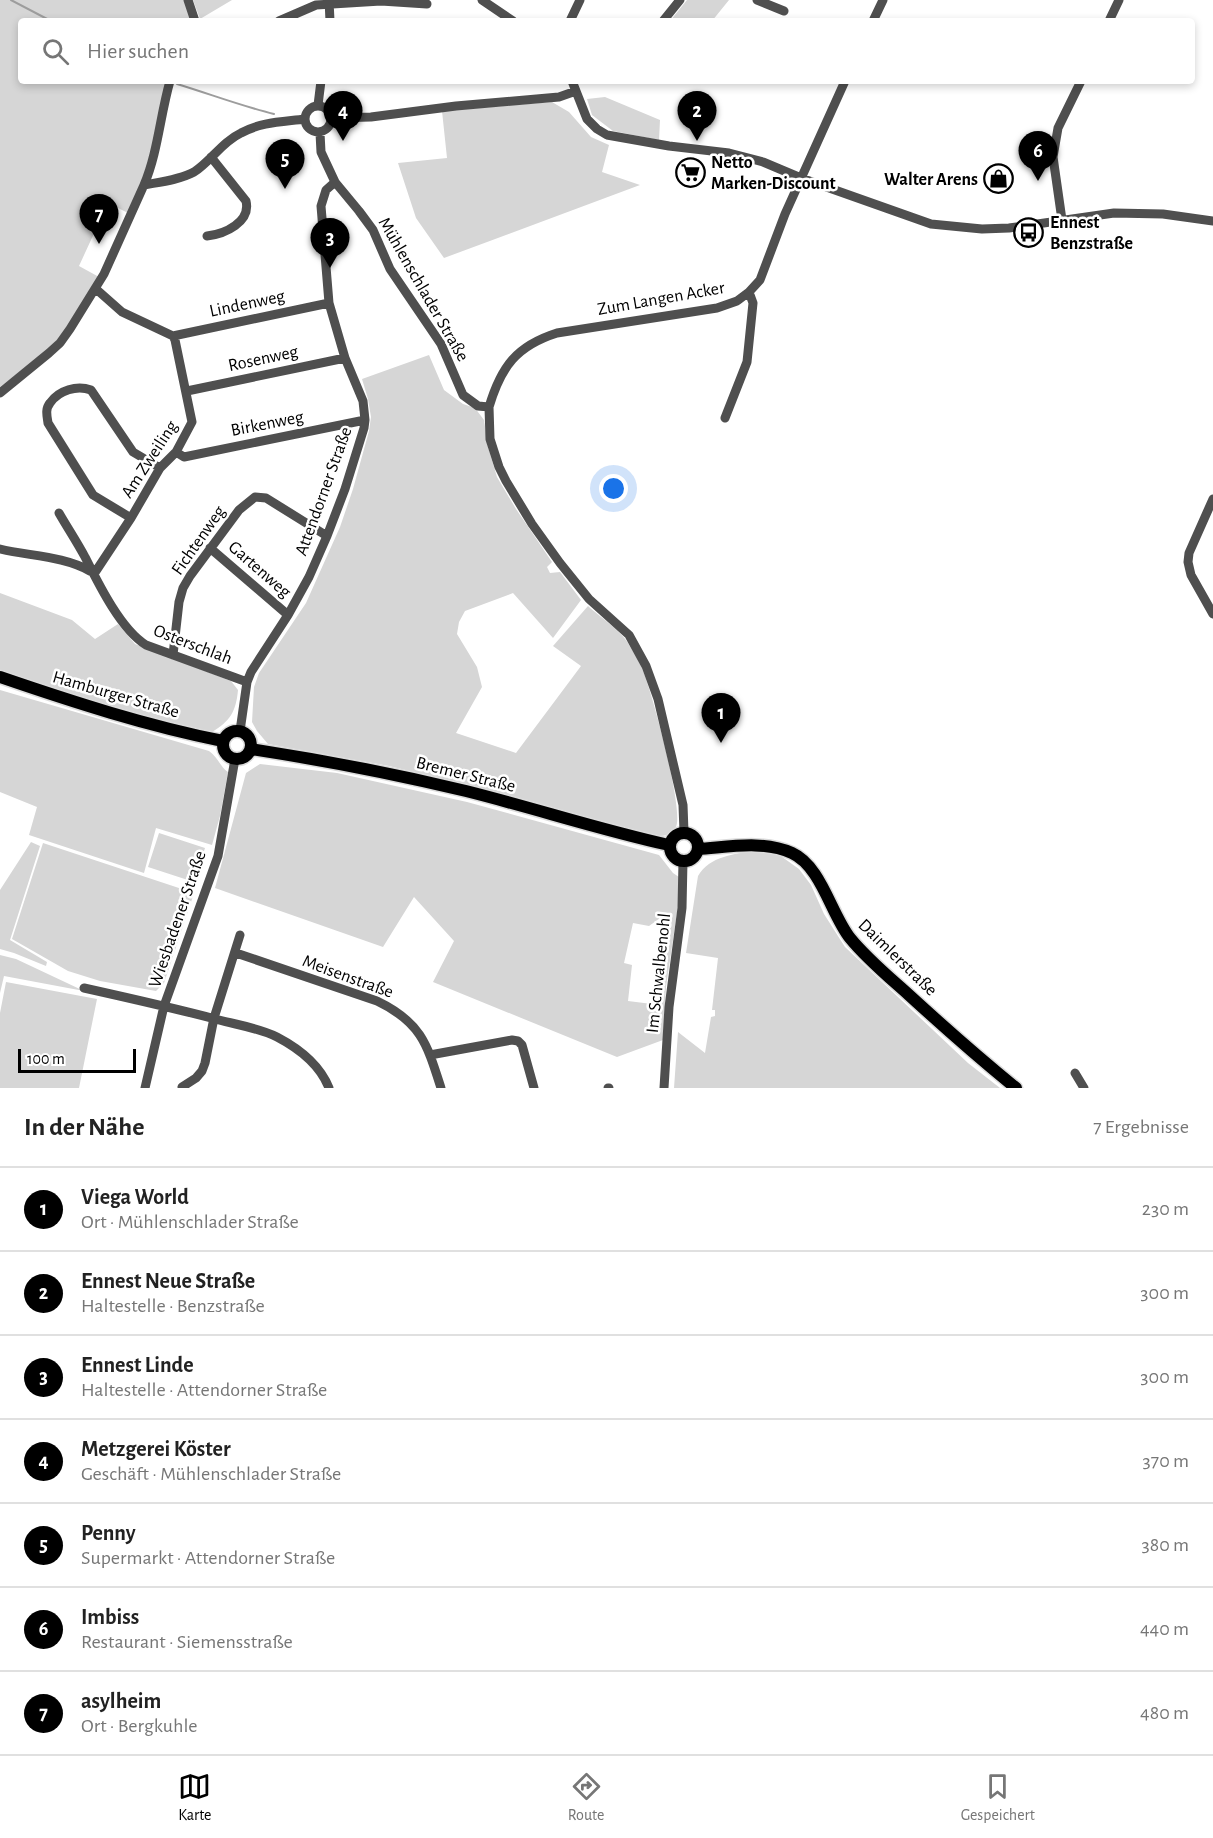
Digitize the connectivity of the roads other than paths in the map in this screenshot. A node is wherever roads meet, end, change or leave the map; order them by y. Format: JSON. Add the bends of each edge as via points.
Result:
{"nodes":[{"id":1,"x":188,"y":0,"type":"edge"},
{"id":2,"x":482,"y":0,"type":"edge"},
{"id":3,"x":580,"y":0,"type":"edge"},
{"id":4,"x":680,"y":0,"type":"edge"},
{"id":5,"x":757,"y":0,"type":"edge"},
{"id":6,"x":883,"y":0,"type":"edge"},
{"id":7,"x":1119,"y":0,"type":"edge"},
{"id":8,"x":329,"y":2,"type":"edge"},
{"id":9,"x":427,"y":4,"type":"dead end"},
{"id":10,"x":784,"y":11,"type":"dead end"},
{"id":11,"x":194,"y":18,"type":"edge"},
{"id":12,"x":286,"y":18,"type":"edge"},
{"id":13,"x":330,"y":18,"type":"edge"},
{"id":14,"x":509,"y":18,"type":"edge"},
{"id":15,"x":571,"y":18,"type":"edge"},
{"id":16,"x":665,"y":18,"type":"edge"},
{"id":17,"x":874,"y":18,"type":"edge"},
{"id":18,"x":1110,"y":18,"type":"edge"},
{"id":19,"x":169,"y":84,"type":"edge"},
{"id":20,"x":321,"y":84,"type":"edge"},
{"id":21,"x":573,"y":84,"type":"edge"},
{"id":22,"x":844,"y":84,"type":"edge"},
{"id":23,"x":1079,"y":84,"type":"edge"},
{"id":24,"x":576,"y":91,"type":"junction"},
{"id":25,"x":318,"y":105,"type":"junction"},
{"id":26,"x":332,"y":118,"type":"junction"},
{"id":27,"x":305,"y":119,"type":"junction"},
{"id":28,"x":320,"y":133,"type":"junction"},
{"id":29,"x":211,"y":157,"type":"junction"},
{"id":30,"x":801,"y":178,"type":"junction"},
{"id":31,"x":335,"y":182,"type":"junction"},
{"id":32,"x":144,"y":186,"type":"junction"},
{"id":33,"x":1062,"y":220,"type":"junction"},
{"id":34,"x":1213,"y":221,"type":"edge"},
{"id":35,"x":207,"y":236,"type":"dead end"},
{"id":36,"x":96,"y":289,"type":"junction"},
{"id":37,"x":749,"y":292,"type":"junction"},
{"id":38,"x":329,"y":303,"type":"junction"},
{"id":39,"x":173,"y":336,"type":"junction"},
{"id":40,"x":345,"y":358,"type":"junction"},
{"id":41,"x":187,"y":391,"type":"junction"},
{"id":42,"x":0,"y":393,"type":"edge"},
{"id":43,"x":489,"y":407,"type":"junction"},
{"id":44,"x":725,"y":418,"type":"dead end"},
{"id":45,"x":365,"y":420,"type":"junction"},
{"id":46,"x":176,"y":452,"type":"junction"},
{"id":47,"x":160,"y":468,"type":"junction"},
{"id":48,"x":1213,"y":499,"type":"edge"},
{"id":49,"x":58,"y":513,"type":"dead end"},
{"id":50,"x":131,"y":518,"type":"junction"},
{"id":51,"x":327,"y":536,"type":"junction"},
{"id":52,"x":210,"y":548,"type":"junction"},
{"id":53,"x":0,"y":549,"type":"edge"},
{"id":54,"x":92,"y":573,"type":"junction"},
{"id":55,"x":1202,"y":593,"type":"junction"},
{"id":56,"x":1213,"y":595,"type":"edge"},
{"id":57,"x":1213,"y":614,"type":"edge"},
{"id":58,"x":288,"y":615,"type":"junction"},
{"id":59,"x":173,"y":655,"type":"junction"},
{"id":60,"x":0,"y":677,"type":"edge"},
{"id":61,"x":247,"y":682,"type":"junction"},
{"id":62,"x":240,"y":731,"type":"junction"},
{"id":63,"x":223,"y":741,"type":"junction"},
{"id":64,"x":251,"y":749,"type":"junction"},
{"id":65,"x":235,"y":759,"type":"junction"},
{"id":66,"x":684,"y":832,"type":"junction"},
{"id":67,"x":669,"y":844,"type":"junction"},
{"id":68,"x":698,"y":849,"type":"junction"},
{"id":69,"x":683,"y":861,"type":"junction"},
{"id":70,"x":240,"y":935,"type":"dead end"},
{"id":71,"x":236,"y":953,"type":"junction"},
{"id":72,"x":84,"y":988,"type":"dead end"},
{"id":73,"x":164,"y":1006,"type":"junction"},
{"id":74,"x":214,"y":1018,"type":"junction"},
{"id":75,"x":430,"y":1055,"type":"junction"},
{"id":76,"x":1076,"y":1073,"type":"dead end"},
{"id":77,"x":182,"y":1087,"type":"edge"},
{"id":78,"x":145,"y":1088,"type":"edge"},
{"id":79,"x":329,"y":1088,"type":"edge"},
{"id":80,"x":441,"y":1088,"type":"edge"},
{"id":81,"x":534,"y":1088,"type":"edge"},
{"id":82,"x":664,"y":1088,"type":"edge"},
{"id":83,"x":1016,"y":1088,"type":"edge"},
{"id":84,"x":1084,"y":1088,"type":"edge"}],
"edges":[{"from":1,"to":11,"type":"street"},
{"from":2,"to":14,"type":"street"},
{"from":3,"to":15,"type":"street"},
{"from":4,"to":16,"type":"street"},
{"from":5,"to":10,"type":"street"},
{"from":6,"to":17,"type":"street"},
{"from":7,"to":18,"type":"street"},
{"from":8,"to":9,"type":"street"},
{"from":8,"to":12,"type":"street"},
{"from":8,"to":13,"type":"street"},
{"from":19,"to":32,"type":"street"},
{"from":20,"to":25,"type":"street"},
{"from":21,"to":24,"type":"street"},
{"from":22,"to":30,"type":"street","name":"Zum Langen Acker"},
{"from":23,"to":33,"type":"street","via":[[1058,128],[1053,157]]},
{"from":24,"to":26,"type":"street","via":[[559,97]]},
{"from":24,"to":30,"type":"street","via":[[587,119],[608,135],[729,153]]},
{"from":25,"to":26,"type":"street","via":[[328,110]]},
{"from":25,"to":27,"type":"street","via":[[309,109]]},
{"from":26,"to":28,"type":"street","via":[[329,127]]},
{"from":27,"to":28,"type":"street","via":[[310,130]]},
{"from":27,"to":29,"type":"street","via":[[254,126],[228,140]]},
{"from":28,"to":31,"type":"street","name":"Mühlenschlader Straße","via":[[321,152]]},
{"from":29,"to":32,"type":"street","via":[[184,177]]},
{"from":29,"to":35,"type":"street","via":[[248,207],[243,220],[218,235]]},
{"from":30,"to":33,"type":"street","via":[[931,224],[982,229]]},
{"from":30,"to":37,"type":"street","name":"Zum Langen Acker","via":[[760,280]]},
{"from":31,"to":38,"type":"street","name":"Attendorner Straße","via":[[326,190],[321,206]]},
{"from":31,"to":43,"type":"street","name":"Mühlenschlader Straße","via":[[373,230],[390,269],[441,344],[463,395],[478,406]]},
{"from":32,"to":36,"type":"street"},
{"from":33,"to":34,"type":"street","via":[[1114,213]]},
{"from":36,"to":39,"type":"street","via":[[122,312]]},
{"from":36,"to":42,"type":"street","via":[[60,343]]},
{"from":37,"to":43,"type":"street","name":"Zum Langen Acker","via":[[717,308],[543,337],[519,351],[508,363]]},
{"from":37,"to":44,"type":"street","via":[[753,303],[747,362]]},
{"from":38,"to":39,"type":"street","name":"Lindenweg"},
{"from":38,"to":40,"type":"street","name":"Attendorner Straße"},
{"from":39,"to":41,"type":"street","name":"Am Zweiling"},
{"from":40,"to":41,"type":"street","name":"Rosenweg"},
{"from":40,"to":45,"type":"street","name":"Attendorner Straße","via":[[363,401]]},
{"from":41,"to":46,"type":"street","name":"Am Zweiling","via":[[192,422]]},
{"from":43,"to":66,"type":"street","via":[[490,439],[499,468],[532,524],[589,599],[630,635],[646,666],[681,795]]},
{"from":45,"to":46,"type":"street","name":"Birkenweg","via":[[183,457]]},
{"from":45,"to":51,"type":"street","name":"Attendorner Straße"},
{"from":46,"to":47,"type":"street","name":"Am Zweiling"},
{"from":47,"to":50,"type":"street","name":"Am Zweiling"},
{"from":47,"to":50,"type":"street","via":[[133,452],[91,390],[75,388],[49,403],[48,423],[93,495]]},
{"from":48,"to":55,"type":"street","via":[[1189,553],[1191,575]]},
{"from":49,"to":54,"type":"street","name":"Osterschlah"},
{"from":50,"to":54,"type":"street","name":"Am Zweiling"},
{"from":51,"to":52,"type":"street","name":"Fichtenweg","via":[[266,498],[255,498],[239,510]]},
{"from":51,"to":58,"type":"street","name":"Attendorner Straße"},
{"from":52,"to":58,"type":"street","name":"Gartenweg"},
{"from":52,"to":59,"type":"street","name":"Fichtenweg","via":[[183,588]]},
{"from":53,"to":54,"type":"street","via":[[58,560]]},
{"from":54,"to":59,"type":"street","name":"Osterschlah","via":[[136,639]]},
{"from":55,"to":56,"type":"street"},
{"from":55,"to":57,"type":"street"},
{"from":58,"to":61,"type":"street","name":"Attendorner Straße"},
{"from":59,"to":61,"type":"street","name":"Osterschlah"},
{"from":60,"to":63,"type":"main road","name":"Hamburger Straße","via":[[71,701]]},
{"from":61,"to":62,"type":"street","name":"Attendorner Straße"},
{"from":62,"to":63,"type":"main road","via":[[231,732]]},
{"from":62,"to":64,"type":"main road","via":[[249,737]]},
{"from":63,"to":65,"type":"main road","via":[[226,754]]},
{"from":64,"to":65,"type":"main road","via":[[245,757]]},
{"from":64,"to":67,"type":"main road","name":"Bremer Straße","via":[[468,791]]},
{"from":65,"to":73,"type":"street","name":"Wiesbadener Straße","via":[[218,856]]},
{"from":66,"to":67,"type":"main road"},
{"from":66,"to":68,"type":"main road","via":[[694,837]]},
{"from":67,"to":69,"type":"main road","via":[[671,854]]},
{"from":68,"to":69,"type":"main road","via":[[694,857]]},
{"from":68,"to":83,"type":"main road","name":"Daimlerstraße","via":[[754,845],[795,854],[811,868],[842,927],[860,950]]},
{"from":69,"to":82,"type":"street","name":"Im Schwalbenohl"},
{"from":70,"to":71,"type":"street"},
{"from":71,"to":74,"type":"street"},
{"from":71,"to":75,"type":"street","name":"Meisenstraße","via":[[391,1008],[415,1027]]},
{"from":72,"to":73,"type":"street"},
{"from":73,"to":74,"type":"street"},
{"from":73,"to":78,"type":"street","name":"Wiesbadener Straße"},
{"from":74,"to":77,"type":"street","via":[[202,1071]]},
{"from":74,"to":79,"type":"street","via":[[276,1036],[317,1068]]},
{"from":75,"to":80,"type":"street","name":"Meisenstraße"},
{"from":75,"to":81,"type":"street","via":[[518,1041]]},
{"from":76,"to":84,"type":"street"}]}
